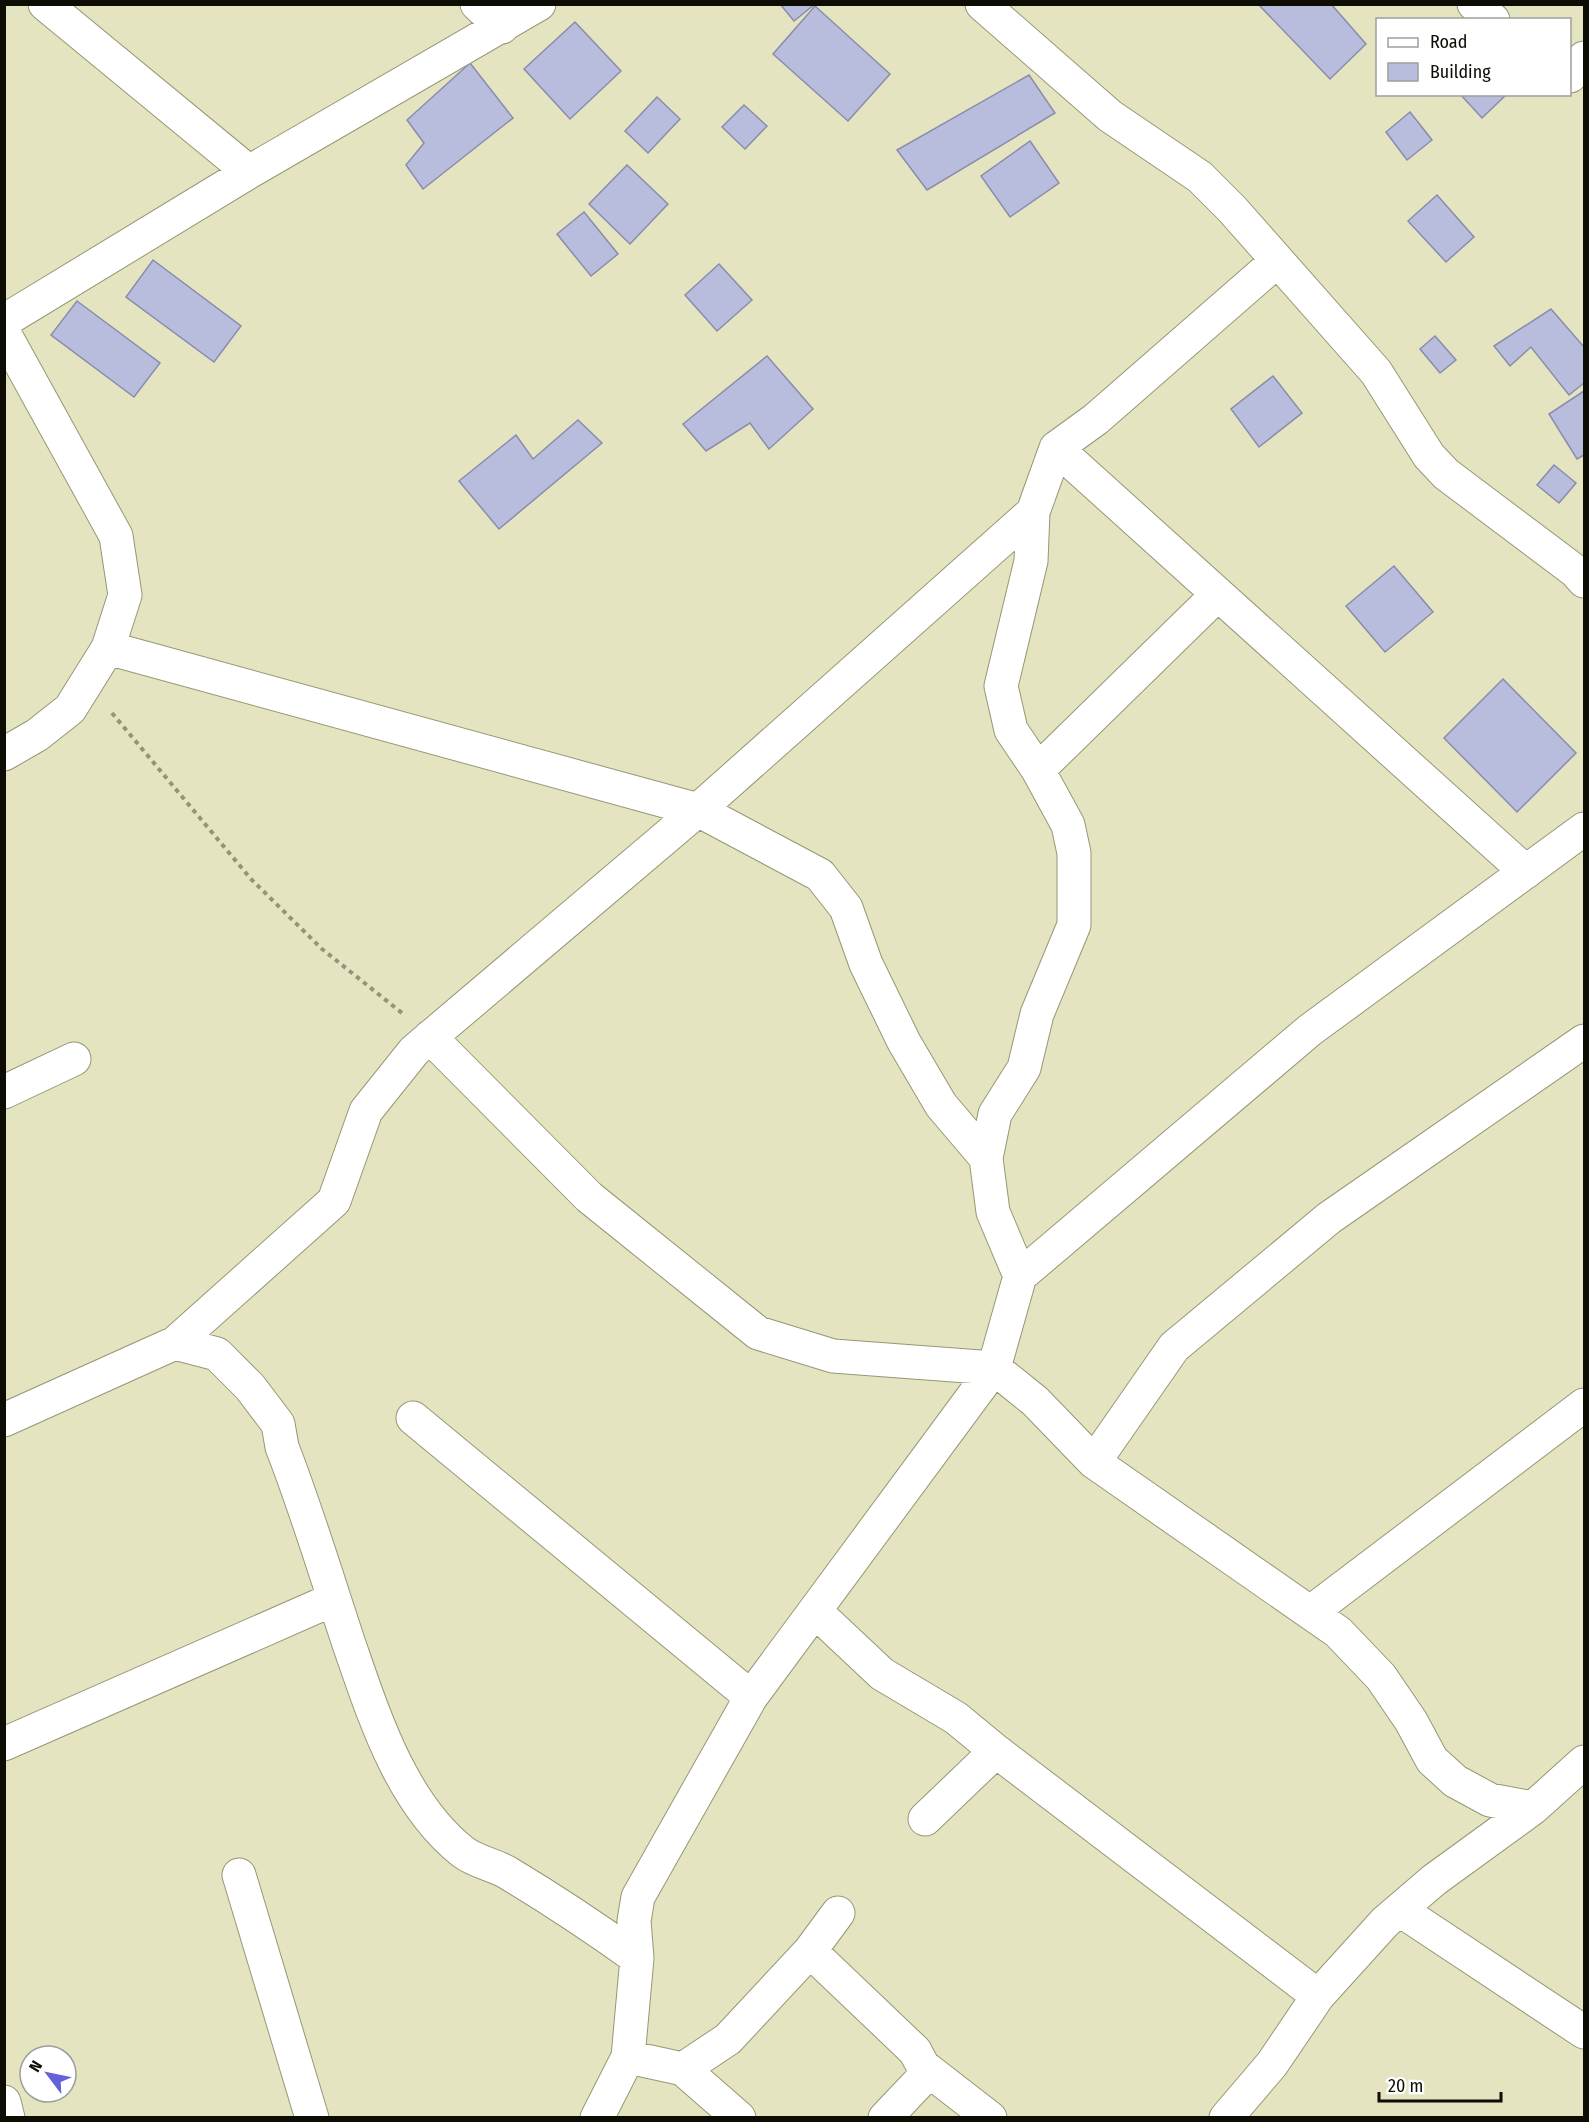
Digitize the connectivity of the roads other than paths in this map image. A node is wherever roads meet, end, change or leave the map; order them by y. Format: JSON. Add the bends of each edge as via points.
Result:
{"nodes":[{"id":1,"x":45,"y":4,"type":"edge"},
{"id":2,"x":477,"y":4,"type":"edge"},
{"id":3,"x":539,"y":4,"type":"edge"},
{"id":4,"x":982,"y":4,"type":"edge"},
{"id":5,"x":1474,"y":4,"type":"edge"},
{"id":6,"x":1491,"y":18,"type":"edge"},
{"id":7,"x":502,"y":27,"type":"junction"},
{"id":8,"x":1584,"y":58,"type":"edge"},
{"id":9,"x":1571,"y":74,"type":"edge"},
{"id":10,"x":1571,"y":85,"type":"edge"},
{"id":11,"x":1584,"y":95,"type":"edge"},
{"id":12,"x":249,"y":172,"type":"junction"},
{"id":13,"x":1277,"y":261,"type":"junction"},
{"id":14,"x":4,"y":321,"type":"edge"},
{"id":15,"x":4,"y":333,"type":"edge"},
{"id":16,"x":1056,"y":448,"type":"junction"},
{"id":17,"x":1033,"y":512,"type":"junction"},
{"id":18,"x":1584,"y":581,"type":"edge"},
{"id":19,"x":1218,"y":594,"type":"junction"},
{"id":20,"x":108,"y":648,"type":"junction"},
{"id":21,"x":4,"y":754,"type":"edge"},
{"id":22,"x":1038,"y":770,"type":"junction"},
{"id":23,"x":698,"y":810,"type":"junction"},
{"id":24,"x":1584,"y":829,"type":"edge"},
{"id":25,"x":1526,"y":872,"type":"junction"},
{"id":26,"x":430,"y":1037,"type":"junction"},
{"id":27,"x":1584,"y":1041,"type":"edge"},
{"id":28,"x":74,"y":1059,"type":"dead end"},
{"id":29,"x":4,"y":1092,"type":"edge"},
{"id":30,"x":986,"y":1158,"type":"junction"},
{"id":31,"x":1020,"y":1276,"type":"junction"},
{"id":32,"x":175,"y":1342,"type":"junction"},
{"id":33,"x":994,"y":1368,"type":"junction"},
{"id":34,"x":1584,"y":1405,"type":"edge"},
{"id":35,"x":413,"y":1418,"type":"dead end"},
{"id":36,"x":4,"y":1420,"type":"edge"},
{"id":37,"x":1095,"y":1462,"type":"junction"},
{"id":38,"x":334,"y":1599,"type":"junction"},
{"id":39,"x":816,"y":1612,"type":"junction"},
{"id":40,"x":1311,"y":1612,"type":"junction"},
{"id":41,"x":752,"y":1697,"type":"junction"},
{"id":42,"x":4,"y":1744,"type":"edge"},
{"id":43,"x":996,"y":1751,"type":"junction"},
{"id":44,"x":1584,"y":1762,"type":"edge"},
{"id":45,"x":1533,"y":1808,"type":"junction"},
{"id":46,"x":925,"y":1819,"type":"dead end"},
{"id":47,"x":238,"y":1875,"type":"dead end"},
{"id":48,"x":1400,"y":1910,"type":"junction"},
{"id":49,"x":838,"y":1913,"type":"dead end"},
{"id":50,"x":810,"y":1951,"type":"junction"},
{"id":51,"x":637,"y":1958,"type":"junction"},
{"id":52,"x":1318,"y":1996,"type":"junction"},
{"id":53,"x":1584,"y":2032,"type":"edge"},
{"id":54,"x":628,"y":2057,"type":"junction"},
{"id":55,"x":923,"y":2066,"type":"junction"},
{"id":56,"x":683,"y":2069,"type":"junction"},
{"id":57,"x":4,"y":2102,"type":"edge"},
{"id":58,"x":8,"y":2118,"type":"edge"},
{"id":59,"x":312,"y":2118,"type":"edge"},
{"id":60,"x":597,"y":2118,"type":"edge"},
{"id":61,"x":739,"y":2118,"type":"edge"},
{"id":62,"x":885,"y":2118,"type":"edge"},
{"id":63,"x":990,"y":2118,"type":"edge"},
{"id":64,"x":1226,"y":2118,"type":"edge"}],
"edges":[{"from":1,"to":12,"type":"street"},
{"from":2,"to":7,"type":"street"},
{"from":3,"to":7,"type":"street"},
{"from":4,"to":13,"type":"street","via":[[1110,116],[1200,177]]},
{"from":5,"to":6,"type":"street"},
{"from":7,"to":12,"type":"street"},
{"from":8,"to":9,"type":"street"},
{"from":10,"to":11,"type":"street"},
{"from":12,"to":14,"type":"street"},
{"from":13,"to":16,"type":"street","via":[[1096,419]]},
{"from":13,"to":18,"type":"street","via":[[1376,372],[1429,456]]},
{"from":15,"to":20,"type":"street","via":[[116,536],[124,595]]},
{"from":16,"to":17,"type":"street"},
{"from":16,"to":19,"type":"street"},
{"from":17,"to":22,"type":"street","via":[[1031,561],[1001,686],[1011,730]]},
{"from":17,"to":23,"type":"street"},
{"from":19,"to":22,"type":"street"},
{"from":19,"to":25,"type":"street"},
{"from":20,"to":21,"type":"street","via":[[70,709]]},
{"from":20,"to":23,"type":"street"},
{"from":22,"to":30,"type":"street","via":[[1068,825],[1074,853],[1074,925],[1037,1014],[1024,1068],[995,1114]]},
{"from":23,"to":26,"type":"street"},
{"from":23,"to":30,"type":"street","via":[[820,875],[846,908],[866,964],[904,1042],[941,1105]]},
{"from":24,"to":25,"type":"street"},
{"from":25,"to":31,"type":"street","via":[[1310,1030]]},
{"from":26,"to":32,"type":"street","via":[[366,1111],[334,1201]]},
{"from":26,"to":33,"type":"street","via":[[589,1197],[758,1333],[833,1356]]},
{"from":27,"to":37,"type":"street","via":[[1329,1218],[1174,1347]]},
{"from":28,"to":29,"type":"street"},
{"from":30,"to":31,"type":"street","via":[[993,1212]]},
{"from":31,"to":33,"type":"street"},
{"from":32,"to":36,"type":"street"},
{"from":32,"to":38,"type":"street","via":[[217,1354],[250,1387],[278,1424],[282,1447]]},
{"from":33,"to":37,"type":"street","via":[[1035,1401]]},
{"from":33,"to":39,"type":"street"},
{"from":34,"to":40,"type":"street"},
{"from":35,"to":41,"type":"street"},
{"from":37,"to":40,"type":"street"},
{"from":38,"to":42,"type":"street"},
{"from":38,"to":51,"type":"street","via":[[368,1698],[402,1776],[441,1831],[465,1854],[499,1868],[569,1910]]},
{"from":39,"to":41,"type":"street"},
{"from":39,"to":43,"type":"street","via":[[882,1674],[956,1718]]},
{"from":40,"to":45,"type":"street","via":[[1338,1632],[1382,1677],[1432,1760],[1455,1781],[1490,1800]]},
{"from":41,"to":51,"type":"street","via":[[638,1897],[634,1921]]},
{"from":43,"to":46,"type":"street"},
{"from":43,"to":52,"type":"street"},
{"from":44,"to":45,"type":"street"},
{"from":45,"to":48,"type":"street","via":[[1434,1880]]},
{"from":47,"to":59,"type":"street"},
{"from":48,"to":52,"type":"street"},
{"from":48,"to":53,"type":"street"},
{"from":49,"to":50,"type":"street"},
{"from":50,"to":55,"type":"street","via":[[915,2051]]},
{"from":50,"to":56,"type":"street","via":[[728,2039]]},
{"from":51,"to":54,"type":"street"},
{"from":52,"to":64,"type":"street","via":[[1272,2064]]},
{"from":54,"to":56,"type":"street"},
{"from":54,"to":60,"type":"street"},
{"from":55,"to":62,"type":"street","via":[[923,2078]]},
{"from":55,"to":63,"type":"street"},
{"from":56,"to":61,"type":"street"},
{"from":57,"to":58,"type":"street"}]}
